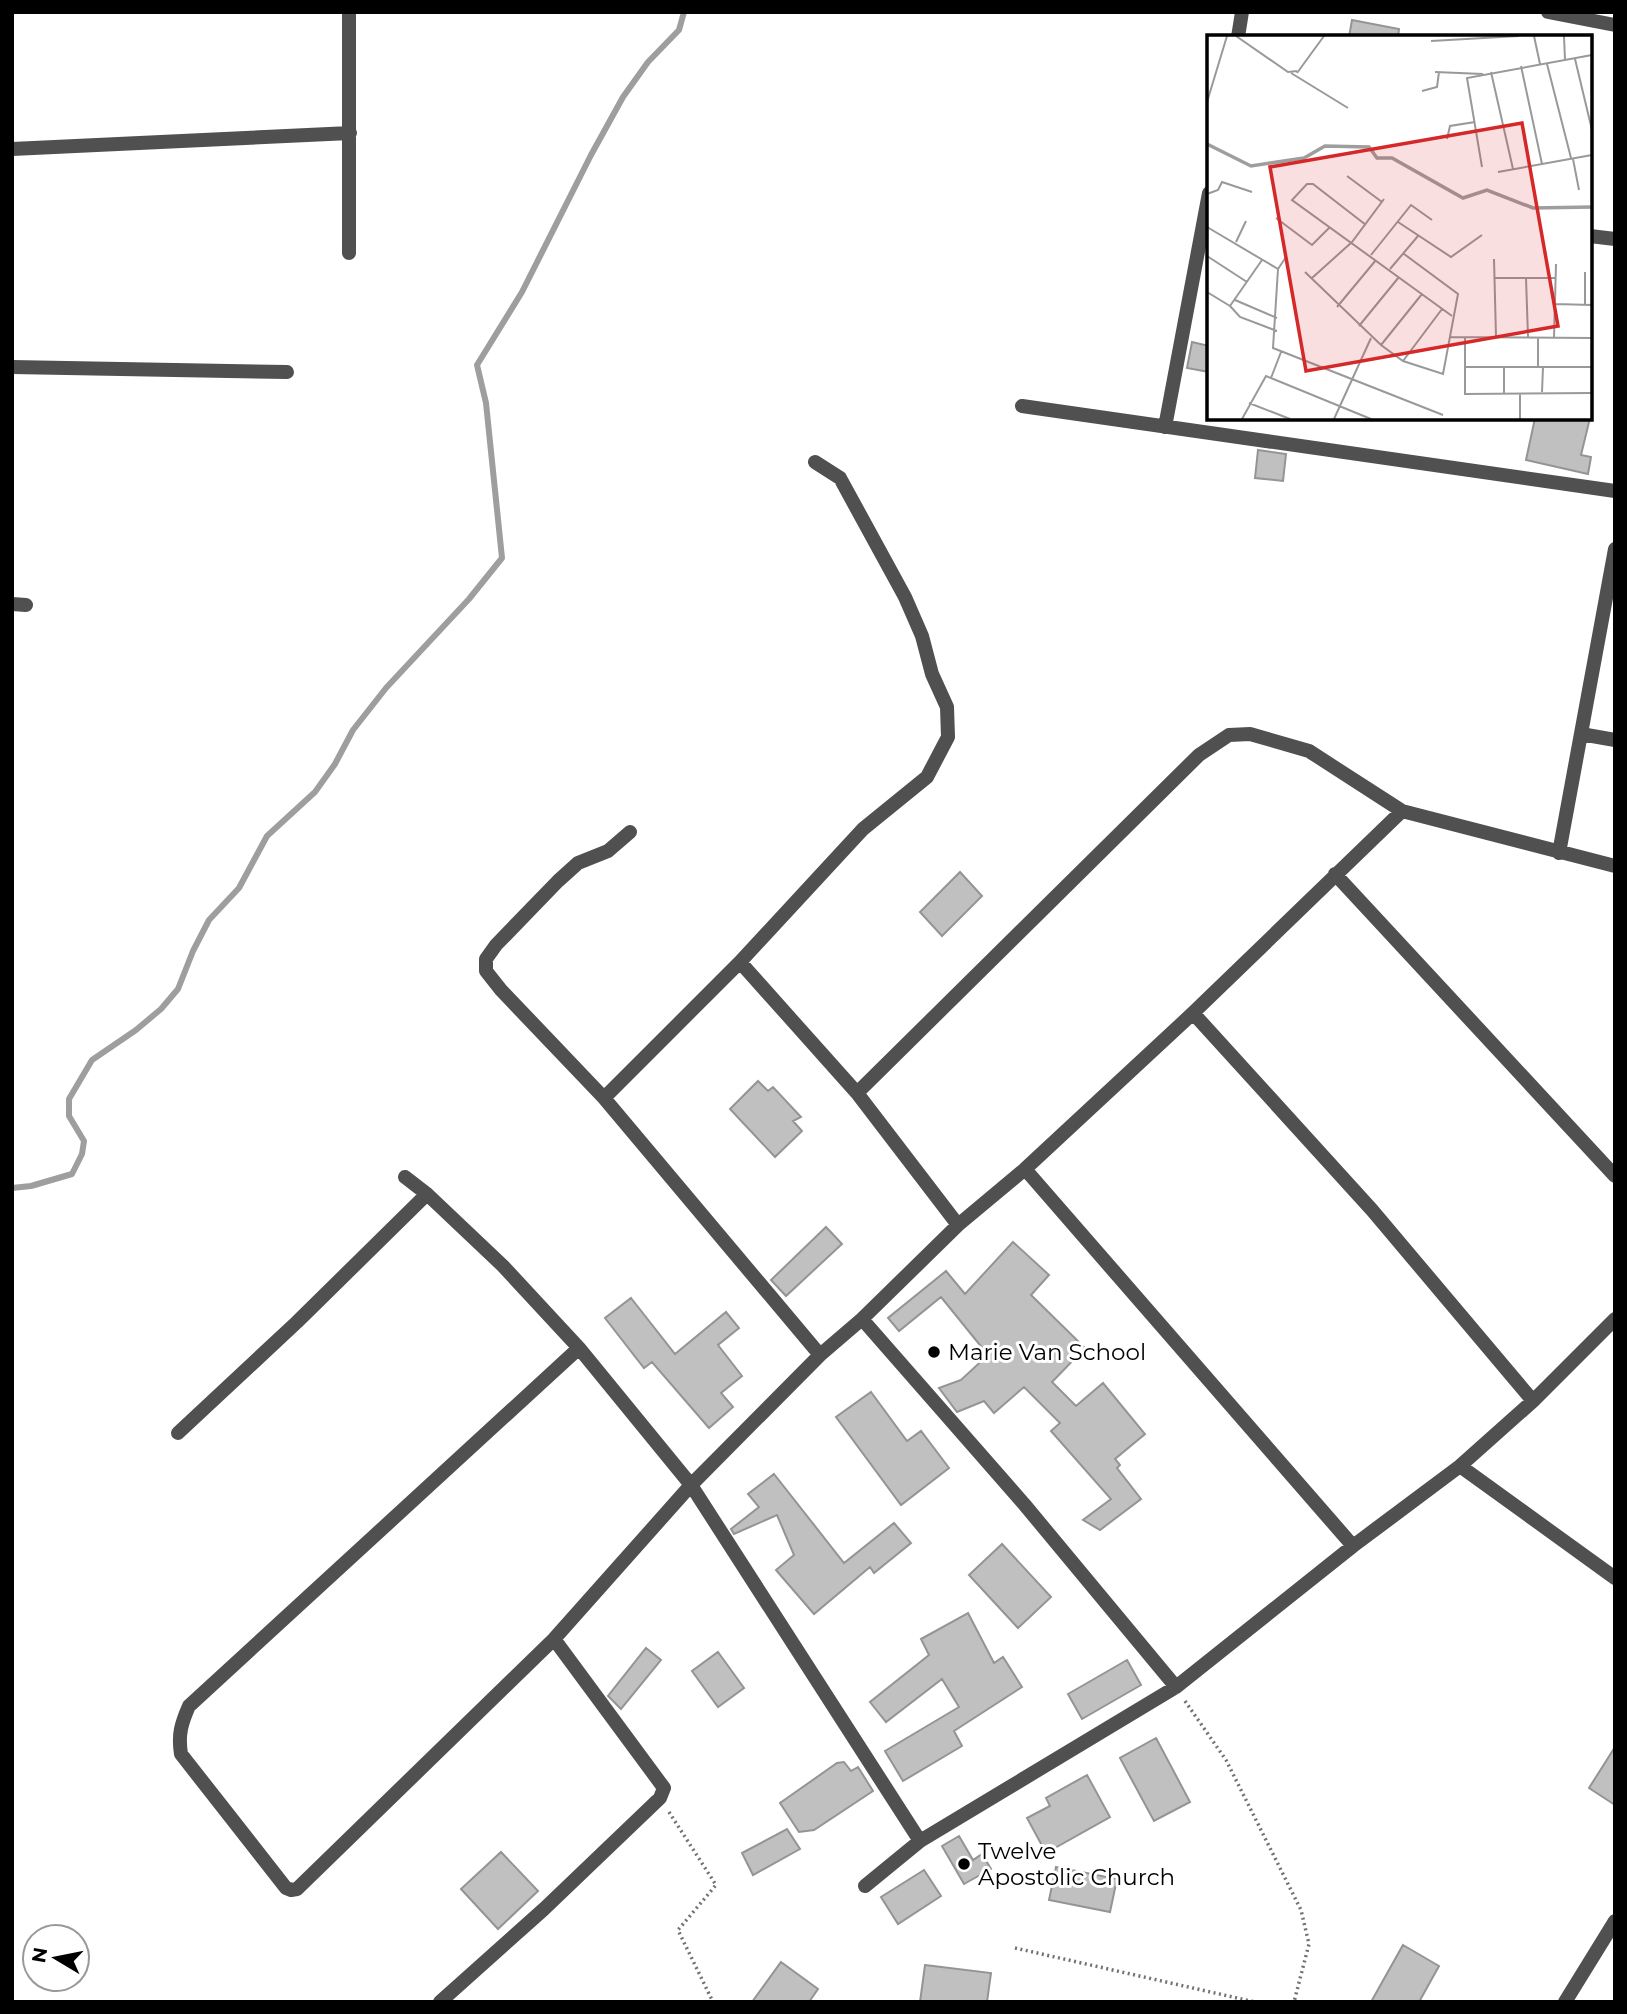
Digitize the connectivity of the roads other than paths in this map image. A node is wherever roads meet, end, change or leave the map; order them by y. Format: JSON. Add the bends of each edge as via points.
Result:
{"nodes":[{"id":1,"x":349,"y":12,"type":"edge"},
{"id":2,"x":1242,"y":12,"type":"edge"},
{"id":3,"x":1548,"y":12,"type":"edge"},
{"id":4,"x":1615,"y":25,"type":"edge"},
{"id":5,"x":1238,"y":35,"type":"edge"},
{"id":6,"x":350,"y":133,"type":"junction"},
{"id":7,"x":12,"y":149,"type":"edge"},
{"id":8,"x":1207,"y":204,"type":"edge"},
{"id":9,"x":1592,"y":236,"type":"edge"},
{"id":10,"x":1615,"y":239,"type":"edge"},
{"id":11,"x":349,"y":253,"type":"dead end"},
{"id":12,"x":12,"y":367,"type":"edge"},
{"id":13,"x":287,"y":372,"type":"dead end"},
{"id":14,"x":1022,"y":406,"type":"dead end"},
{"id":15,"x":1165,"y":427,"type":"junction"},
{"id":16,"x":815,"y":462,"type":"dead end"},
{"id":17,"x":1615,"y":491,"type":"edge"},
{"id":18,"x":1615,"y":549,"type":"edge"},
{"id":19,"x":1581,"y":734,"type":"junction"},
{"id":20,"x":1615,"y":740,"type":"edge"},
{"id":21,"x":1402,"y":811,"type":"junction"},
{"id":22,"x":630,"y":832,"type":"dead end"},
{"id":23,"x":1559,"y":853,"type":"junction"},
{"id":24,"x":1615,"y":866,"type":"edge"},
{"id":25,"x":1335,"y":874,"type":"junction"},
{"id":26,"x":740,"y":962,"type":"junction"},
{"id":27,"x":1193,"y":1013,"type":"junction"},
{"id":28,"x":857,"y":1093,"type":"junction"},
{"id":29,"x":604,"y":1098,"type":"junction"},
{"id":30,"x":1025,"y":1169,"type":"junction"},
{"id":31,"x":405,"y":1177,"type":"dead end"},
{"id":32,"x":1615,"y":1177,"type":"edge"},
{"id":33,"x":427,"y":1194,"type":"junction"},
{"id":34,"x":957,"y":1225,"type":"junction"},
{"id":35,"x":862,"y":1319,"type":"junction"},
{"id":36,"x":1615,"y":1319,"type":"edge"},
{"id":37,"x":579,"y":1348,"type":"junction"},
{"id":38,"x":820,"y":1355,"type":"junction"},
{"id":39,"x":1533,"y":1401,"type":"junction"},
{"id":40,"x":178,"y":1433,"type":"dead end"},
{"id":41,"x":1460,"y":1466,"type":"junction"},
{"id":42,"x":691,"y":1485,"type":"junction"},
{"id":43,"x":1353,"y":1546,"type":"junction"},
{"id":44,"x":1615,"y":1578,"type":"edge"},
{"id":45,"x":554,"y":1639,"type":"junction"},
{"id":46,"x":1176,"y":1688,"type":"junction"},
{"id":47,"x":920,"y":1841,"type":"junction"},
{"id":48,"x":865,"y":1886,"type":"dead end"},
{"id":49,"x":1615,"y":1921,"type":"edge"},
{"id":50,"x":440,"y":2002,"type":"edge"},
{"id":51,"x":1564,"y":2002,"type":"edge"}],
"edges":[{"from":1,"to":6,"type":"street"},
{"from":2,"to":5,"type":"street"},
{"from":3,"to":4,"type":"street"},
{"from":6,"to":7,"type":"street"},
{"from":6,"to":11,"type":"street"},
{"from":8,"to":15,"type":"street"},
{"from":9,"to":10,"type":"street"},
{"from":12,"to":13,"type":"street"},
{"from":14,"to":15,"type":"street"},
{"from":15,"to":17,"type":"street"},
{"from":16,"to":26,"type":"street","via":[[840,478],[905,597],[947,708],[948,737],[927,777],[863,829]]},
{"from":18,"to":19,"type":"street"},
{"from":19,"to":20,"type":"street"},
{"from":19,"to":23,"type":"street"},
{"from":21,"to":23,"type":"street"},
{"from":21,"to":25,"type":"street"},
{"from":21,"to":28,"type":"street","via":[[1309,751],[1250,734],[1229,734],[1199,755]]},
{"from":22,"to":29,"type":"street","via":[[608,851],[578,863],[486,959],[486,971],[501,990]]},
{"from":23,"to":24,"type":"street"},
{"from":25,"to":27,"type":"street"},
{"from":25,"to":32,"type":"street"},
{"from":26,"to":28,"type":"street"},
{"from":26,"to":29,"type":"street"},
{"from":27,"to":30,"type":"street"},
{"from":27,"to":39,"type":"street","via":[[1372,1210]]},
{"from":28,"to":34,"type":"street"},
{"from":29,"to":38,"type":"street"},
{"from":30,"to":34,"type":"street"},
{"from":30,"to":43,"type":"street"},
{"from":31,"to":33,"type":"street"},
{"from":33,"to":37,"type":"street","via":[[503,1266]]},
{"from":33,"to":40,"type":"street"},
{"from":34,"to":35,"type":"street"},
{"from":35,"to":38,"type":"street"},
{"from":35,"to":46,"type":"street"},
{"from":36,"to":39,"type":"street"},
{"from":37,"to":42,"type":"street"},
{"from":37,"to":45,"type":"street","via":[[189,1706],[180,1725],[181,1754],[286,1888],[297,1889]]},
{"from":38,"to":42,"type":"street"},
{"from":39,"to":41,"type":"street"},
{"from":41,"to":43,"type":"street"},
{"from":41,"to":44,"type":"street"},
{"from":42,"to":45,"type":"street"},
{"from":42,"to":47,"type":"street"},
{"from":43,"to":46,"type":"street"},
{"from":45,"to":50,"type":"street","via":[[664,1788],[660,1798],[544,1909]]},
{"from":46,"to":47,"type":"street"},
{"from":47,"to":48,"type":"street"},
{"from":49,"to":51,"type":"street"}]}
